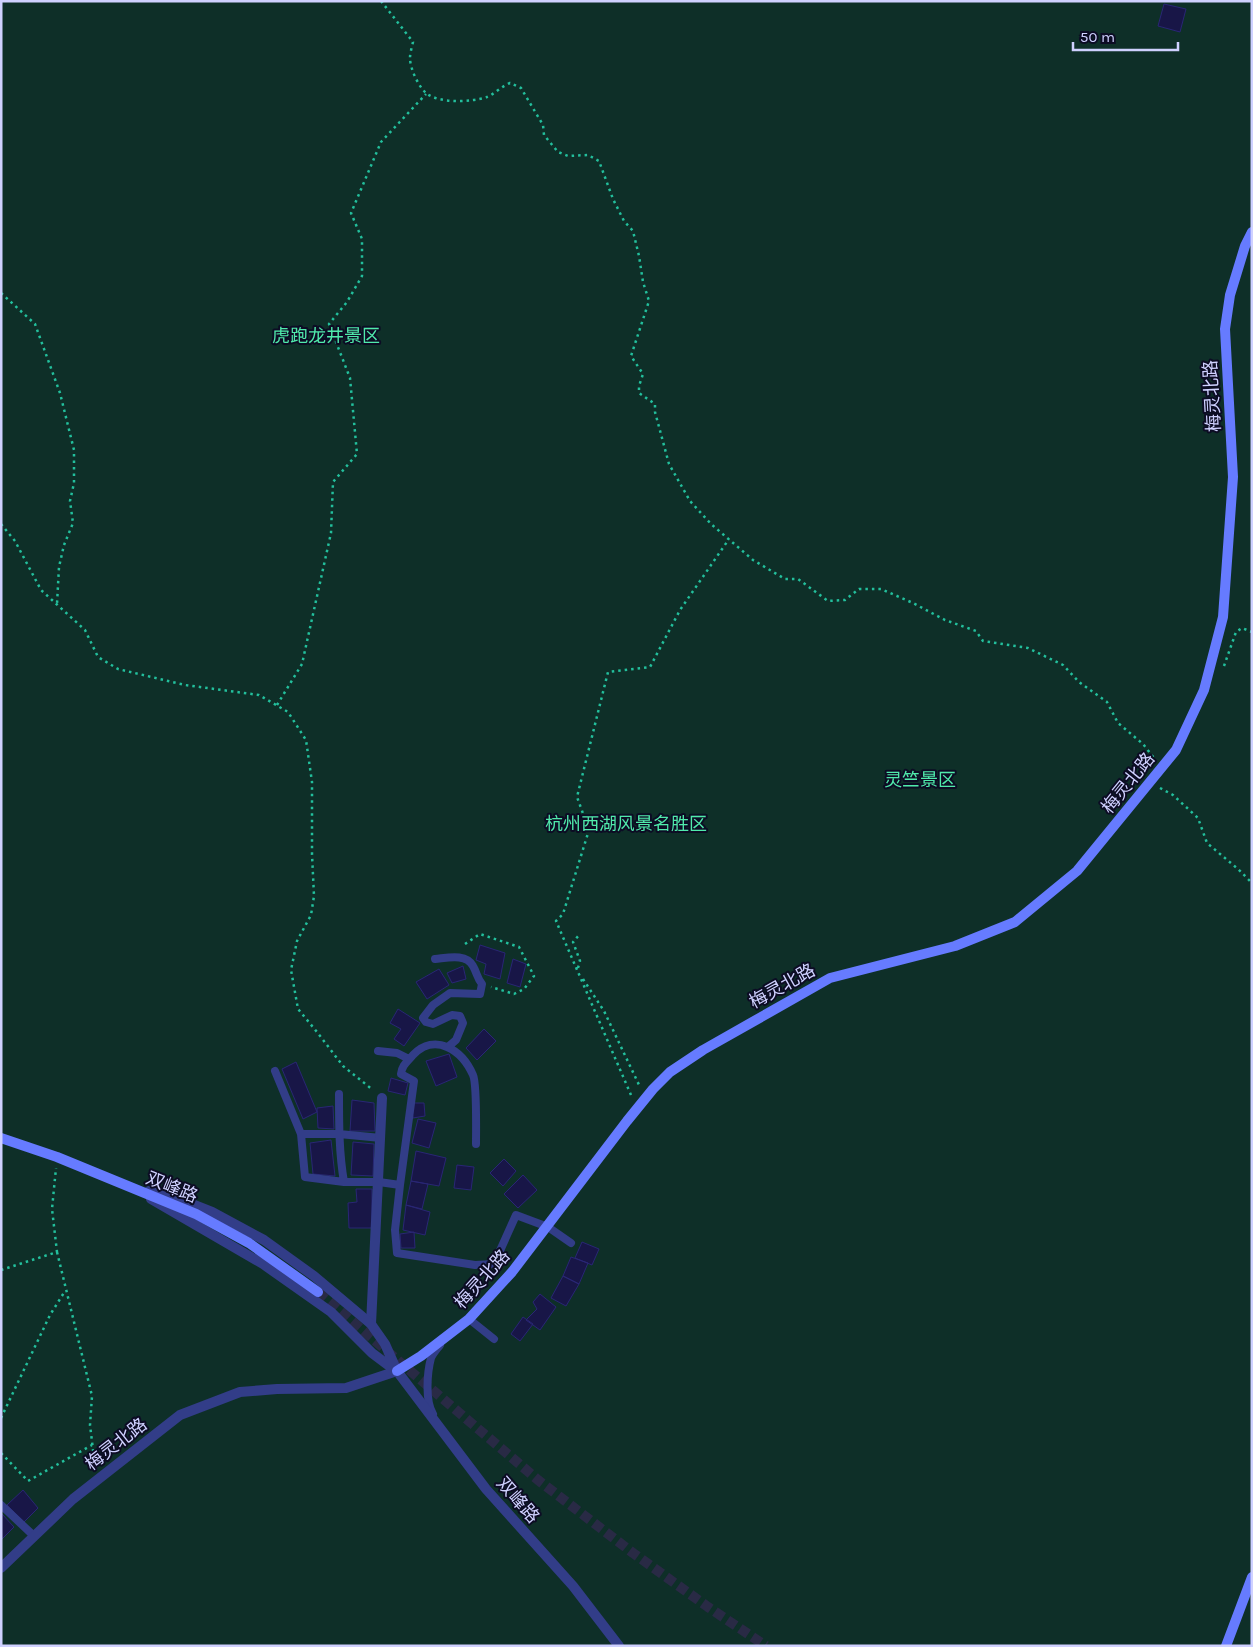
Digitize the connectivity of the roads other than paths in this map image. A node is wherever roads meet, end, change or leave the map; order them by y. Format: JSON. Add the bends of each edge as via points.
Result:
{"nodes":[{"id":1,"x":1252,"y":232,"type":"edge"},
{"id":2,"x":435,"y":959,"type":"dead end"},
{"id":3,"x":449,"y":1046,"type":"junction"},
{"id":4,"x":378,"y":1051,"type":"dead end"},
{"id":5,"x":409,"y":1059,"type":"junction"},
{"id":6,"x":275,"y":1071,"type":"dead end"},
{"id":7,"x":338,"y":1094,"type":"dead end"},
{"id":8,"x":382,"y":1098,"type":"road end"},
{"id":9,"x":301,"y":1134,"type":"junction"},
{"id":10,"x":339,"y":1134,"type":"junction"},
{"id":11,"x":1,"y":1138,"type":"edge"},
{"id":12,"x":381,"y":1138,"type":"junction"},
{"id":13,"x":476,"y":1144,"type":"dead end"},
{"id":14,"x":344,"y":1182,"type":"junction"},
{"id":15,"x":379,"y":1182,"type":"junction"},
{"id":16,"x":400,"y":1184,"type":"junction"},
{"id":17,"x":131,"y":1187,"type":"junction"},
{"id":18,"x":548,"y":1227,"type":"junction"},
{"id":19,"x":571,"y":1243,"type":"dead end"},
{"id":20,"x":318,"y":1292,"type":"tunnel mouth"},
{"id":21,"x":469,"y":1319,"type":"junction"},
{"id":22,"x":371,"y":1324,"type":"junction"},
{"id":23,"x":446,"y":1336,"type":"junction"},
{"id":24,"x":494,"y":1339,"type":"dead end"},
{"id":25,"x":397,"y":1371,"type":"junction"},
{"id":26,"x":443,"y":1434,"type":"junction"},
{"id":27,"x":1,"y":1505,"type":"edge"},
{"id":28,"x":34,"y":1536,"type":"junction"},
{"id":29,"x":1,"y":1568,"type":"edge"},
{"id":30,"x":1252,"y":1577,"type":"edge"},
{"id":31,"x":619,"y":1646,"type":"edge"},
{"id":32,"x":1226,"y":1646,"type":"edge"}],
"edges":[{"from":1,"to":18,"type":"main road","name":"梅灵北路","via":[[1230,295],[1225,329],[1233,477],[1223,617],[1204,690],[1176,750],[1077,872],[1015,922],[955,946],[830,978],[670,1072]]},
{"from":2,"to":3,"type":"lane","via":[[464,958],[472,964],[482,984],[480,994],[450,993],[433,1005],[423,1018],[433,1024],[452,1015],[460,1016],[463,1023],[456,1040]]},
{"from":3,"to":5,"type":"lane","via":[[440,1044],[419,1048]]},
{"from":3,"to":13,"type":"lane","via":[[466,1062],[474,1076]]},
{"from":4,"to":5,"type":"lane","via":[[397,1053]]},
{"from":5,"to":16,"type":"lane","via":[[401,1074],[414,1082]]},
{"from":6,"to":9,"type":"lane"},
{"from":7,"to":10,"type":"lane"},
{"from":8,"to":12,"type":"street"},
{"from":9,"to":10,"type":"lane"},
{"from":9,"to":14,"type":"lane","via":[[305,1177]]},
{"from":10,"to":12,"type":"lane"},
{"from":10,"to":14,"type":"lane"},
{"from":11,"to":17,"type":"main road","name":"双峰路"},
{"from":12,"to":15,"type":"street"},
{"from":14,"to":15,"type":"lane"},
{"from":15,"to":16,"type":"lane"},
{"from":15,"to":22,"type":"street"},
{"from":16,"to":18,"type":"lane","via":[[395,1230],[397,1253],[475,1266],[494,1264],[516,1215]]},
{"from":17,"to":20,"type":"main road","name":"双峰路","via":[[196,1214],[249,1244]]},
{"from":17,"to":22,"type":"street","via":[[174,1197],[212,1212],[255,1236],[314,1276]]},
{"from":17,"to":25,"type":"street","via":[[263,1264],[330,1312],[372,1353]]},
{"from":18,"to":19,"type":"lane"},
{"from":18,"to":21,"type":"main road","name":"梅灵北路"},
{"from":21,"to":23,"type":"main road","name":"梅灵北路"},
{"from":21,"to":24,"type":"lane"},
{"from":22,"to":25,"type":"street","via":[[385,1344]]},
{"from":23,"to":25,"type":"main road","name":"梅灵北路"},
{"from":23,"to":26,"type":"lane","via":[[432,1356],[428,1380],[430,1410]]},
{"from":25,"to":26,"type":"street","name":"双峰路"},
{"from":25,"to":28,"type":"street","name":"梅灵北路","via":[[346,1388],[240,1392],[180,1415],[73,1499]]},
{"from":26,"to":31,"type":"street","name":"双峰路","via":[[486,1489],[573,1586]]},
{"from":27,"to":28,"type":"lane"},
{"from":28,"to":29,"type":"street","name":"梅灵北路"},
{"from":30,"to":32,"type":"main road"}]}
